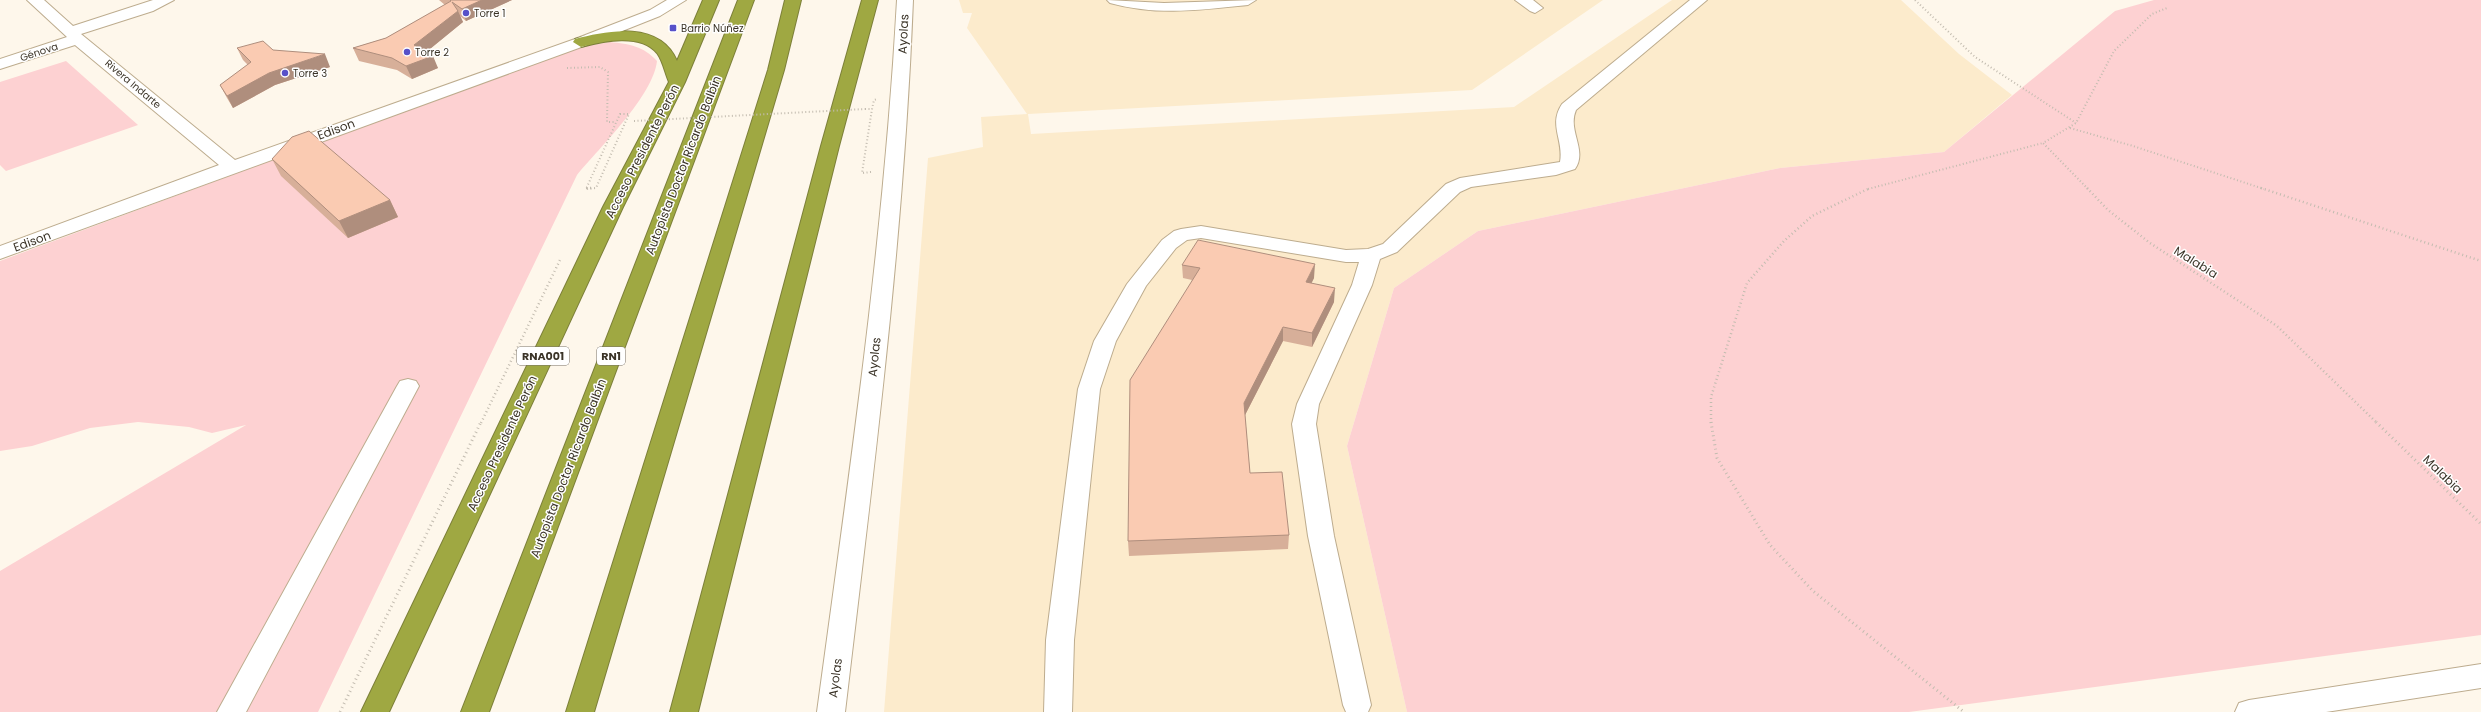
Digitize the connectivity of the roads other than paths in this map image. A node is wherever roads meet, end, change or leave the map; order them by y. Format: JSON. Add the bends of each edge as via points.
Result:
{"nodes":[{"id":1,"x":35,"y":0,"type":"edge"},
{"id":2,"x":166,"y":0,"type":"edge"},
{"id":3,"x":711,"y":0,"type":"edge"},
{"id":4,"x":746,"y":0,"type":"edge"},
{"id":5,"x":793,"y":0,"type":"edge"},
{"id":6,"x":870,"y":0,"type":"edge"},
{"id":7,"x":905,"y":0,"type":"edge"},
{"id":8,"x":1115,"y":0,"type":"edge"},
{"id":9,"x":1248,"y":0,"type":"edge"},
{"id":10,"x":1699,"y":0,"type":"edge"},
{"id":11,"x":675,"y":2,"type":"edge"},
{"id":12,"x":74,"y":35,"type":"junction"},
{"id":13,"x":581,"y":42,"type":"junction"},
{"id":14,"x":0,"y":64,"type":"edge"},
{"id":15,"x":677,"y":82,"type":"junction"},
{"id":16,"x":232,"y":167,"type":"junction"},
{"id":17,"x":0,"y":253,"type":"edge"},
{"id":18,"x":1371,"y":255,"type":"junction"},
{"id":19,"x":408,"y":386,"type":"dead end"},
{"id":20,"x":2481,"y":676,"type":"edge"},
{"id":21,"x":1357,"y":705,"type":"dead end"},
{"id":22,"x":231,"y":712,"type":"edge"},
{"id":23,"x":375,"y":712,"type":"edge"},
{"id":24,"x":475,"y":712,"type":"edge"},
{"id":25,"x":580,"y":712,"type":"edge"},
{"id":26,"x":684,"y":712,"type":"edge"},
{"id":27,"x":831,"y":712,"type":"edge"},
{"id":28,"x":1058,"y":712,"type":"edge"},
{"id":29,"x":2249,"y":712,"type":"edge"}],
"edges":[{"from":1,"to":12,"type":"street","name":"Rivera Indarte"},
{"from":2,"to":12,"type":"street","name":"Génova"},
{"from":3,"to":15,"type":"highway","name":"Acceso Presidente Perón","number":"RNA001"},
{"from":4,"to":24,"type":"highway","name":"Autopista Doctor Ricardo Balbín","number":"RN1"},
{"from":5,"to":25,"type":"highway","via":[[773,78]]},
{"from":6,"to":26,"type":"highway"},
{"from":7,"to":27,"type":"street","name":"Ayolas","via":[[900,107],[890,210],[864,453]]},
{"from":8,"to":9,"type":"street","via":[[1151,8]]},
{"from":10,"to":18,"type":"street","via":[[1568,108],[1563,120],[1571,152],[1569,165],[1467,182],[1453,188],[1390,248]]},
{"from":11,"to":13,"type":"street","name":"Edison"},
{"from":12,"to":14,"type":"street","name":"Génova"},
{"from":12,"to":16,"type":"street","name":"Rivera Indarte"},
{"from":13,"to":15,"type":"highway","via":[[604,36],[646,40],[664,51]]},
{"from":13,"to":16,"type":"street","name":"Edison"},
{"from":15,"to":23,"type":"highway","name":"Acceso Presidente Perón","number":"RNA001","via":[[613,207]]},
{"from":16,"to":17,"type":"street","name":"Edison"},
{"from":18,"to":21,"type":"street","via":[[1362,285],[1308,404],[1304,424],[1321,536]]},
{"from":18,"to":28,"type":"street","via":[[1346,256],[1201,232],[1181,235],[1168,244],[1136,284],[1105,341],[1089,389],[1060,640]]},
{"from":19,"to":22,"type":"street"},
{"from":20,"to":29,"type":"street"}]}
